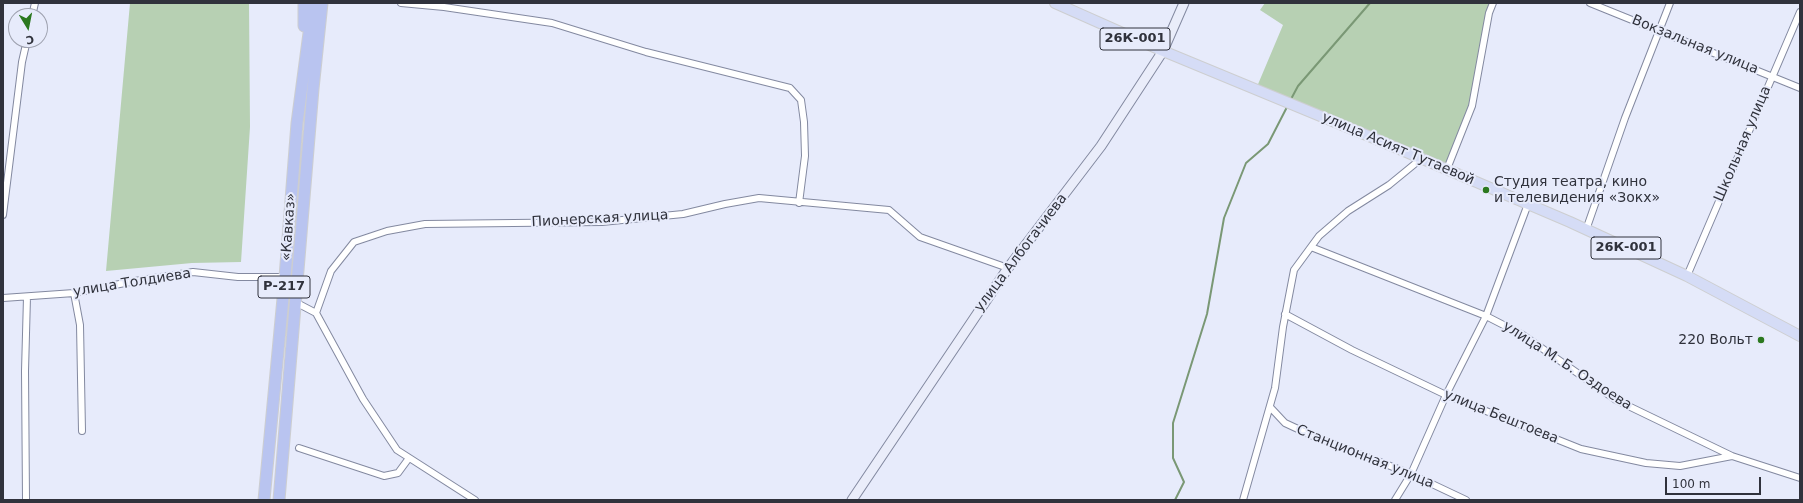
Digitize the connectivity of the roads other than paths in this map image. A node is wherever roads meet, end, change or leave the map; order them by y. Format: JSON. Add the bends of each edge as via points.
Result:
{"nodes":[{"id":1,"x":304,"y":3,"type":"edge"},
{"id":2,"x":313,"y":3,"type":"edge"},
{"id":3,"x":322,"y":3,"type":"edge"},
{"id":4,"x":328,"y":3,"type":"edge"},
{"id":5,"x":402,"y":3,"type":"edge"},
{"id":6,"x":1055,"y":3,"type":"edge"},
{"id":7,"x":1184,"y":3,"type":"edge"},
{"id":8,"x":1493,"y":3,"type":"edge"},
{"id":9,"x":1590,"y":3,"type":"edge"},
{"id":10,"x":1670,"y":3,"type":"edge"},
{"id":11,"x":1800,"y":12,"type":"edge"},
{"id":12,"x":1658,"y":31,"type":"junction"},
{"id":13,"x":25,"y":48,"type":"edge"},
{"id":14,"x":1163,"y":51,"type":"junction"},
{"id":15,"x":303,"y":75,"type":"junction"},
{"id":16,"x":1772,"y":76,"type":"junction"},
{"id":17,"x":1800,"y":88,"type":"edge"},
{"id":18,"x":313,"y":89,"type":"junction"},
{"id":19,"x":1422,"y":158,"type":"junction"},
{"id":20,"x":1447,"y":169,"type":"junction"},
{"id":21,"x":799,"y":203,"type":"junction"},
{"id":22,"x":1528,"y":204,"type":"junction"},
{"id":23,"x":3,"y":215,"type":"edge"},
{"id":24,"x":1586,"y":230,"type":"junction"},
{"id":25,"x":1311,"y":247,"type":"junction"},
{"id":26,"x":1008,"y":268,"type":"junction"},
{"id":27,"x":1687,"y":276,"type":"junction"},
{"id":28,"x":285,"y":277,"type":"junction"},
{"id":29,"x":74,"y":293,"type":"junction"},
{"id":30,"x":27,"y":297,"type":"junction"},
{"id":31,"x":3,"y":298,"type":"edge"},
{"id":32,"x":295,"y":302,"type":"junction"},
{"id":33,"x":316,"y":313,"type":"junction"},
{"id":34,"x":1285,"y":314,"type":"junction"},
{"id":35,"x":1486,"y":316,"type":"junction"},
{"id":36,"x":1800,"y":336,"type":"edge"},
{"id":37,"x":1446,"y":395,"type":"junction"},
{"id":38,"x":1270,"y":407,"type":"junction"},
{"id":39,"x":82,"y":431,"type":"dead end"},
{"id":40,"x":299,"y":448,"type":"dead end"},
{"id":41,"x":1732,"y":456,"type":"junction"},
{"id":42,"x":409,"y":458,"type":"junction"},
{"id":43,"x":1411,"y":474,"type":"junction"},
{"id":44,"x":1800,"y":478,"type":"edge"},
{"id":45,"x":26,"y":500,"type":"edge"},
{"id":46,"x":264,"y":500,"type":"edge"},
{"id":47,"x":279,"y":500,"type":"edge"},
{"id":48,"x":474,"y":500,"type":"edge"},
{"id":49,"x":852,"y":500,"type":"edge"},
{"id":50,"x":1243,"y":500,"type":"edge"},
{"id":51,"x":1395,"y":500,"type":"edge"},
{"id":52,"x":1466,"y":500,"type":"edge"}],
"edges":[{"from":1,"to":15,"type":"highway"},
{"from":2,"to":15,"type":"highway","name":"«Кавказ»","number":"Р-217"},
{"from":3,"to":18,"type":"highway","name":"«Кавказ»","number":"Р-217"},
{"from":4,"to":18,"type":"highway","number":"Р-217"},
{"from":5,"to":21,"type":"street","via":[[444,6],[552,23],[646,52],[790,88],[800,100],[804,122],[805,156]]},
{"from":6,"to":14,"type":"main road","name":"улица Асият Тутаевой","number":"26К-001"},
{"from":7,"to":14,"type":"street","name":"улица Албогачиева"},
{"from":8,"to":20,"type":"street","via":[[1472,106]]},
{"from":9,"to":12,"type":"street","name":"Вокзальная улица"},
{"from":10,"to":12,"type":"street"},
{"from":11,"to":16,"type":"street","name":"Школьная улица"},
{"from":12,"to":16,"type":"street","name":"Вокзальная улица"},
{"from":12,"to":24,"type":"street"},
{"from":13,"to":23,"type":"street"},
{"from":14,"to":19,"type":"main road","name":"улица Асият Тутаевой","number":"26К-001"},
{"from":14,"to":26,"type":"street","name":"улица Албогачиева","via":[[1101,146]]},
{"from":15,"to":28,"type":"highway","name":"«Кавказ»","number":"Р-217"},
{"from":16,"to":17,"type":"street","name":"Вокзальная улица"},
{"from":16,"to":27,"type":"street","name":"Школьная улица"},
{"from":18,"to":32,"type":"highway","name":"«Кавказ»","number":"Р-217"},
{"from":19,"to":20,"type":"main road","name":"улица Асият Тутаевой","number":"26К-001"},
{"from":19,"to":25,"type":"street","via":[[1389,186],[1348,211],[1318,236]]},
{"from":20,"to":22,"type":"main road","name":"улица Асият Тутаевой","number":"26К-001"},
{"from":21,"to":26,"type":"street","name":"Пионерская улица","via":[[889,210],[920,237]]},
{"from":21,"to":33,"type":"street","name":"Пионерская улица","via":[[759,198],[683,214],[609,221],[425,224],[387,231],[354,242],[331,271]]},
{"from":22,"to":24,"type":"main road","name":"улица Асият Тутаевой","number":"26К-001"},
{"from":22,"to":35,"type":"street"},
{"from":24,"to":27,"type":"main road","name":"улица Асият Тутаевой","number":"26К-001"},
{"from":25,"to":34,"type":"street","via":[[1294,270]]},
{"from":25,"to":35,"type":"street","name":"улица М. Б. Оздоева"},
{"from":26,"to":49,"type":"street","name":"улица Албогачиева"},
{"from":27,"to":36,"type":"main road","name":"улица Асият Тутаевой","number":"26К-001"},
{"from":28,"to":29,"type":"street","name":"улица Толдиева","via":[[238,277],[193,272]]},
{"from":28,"to":46,"type":"highway","name":"«Кавказ»","number":"Р-217"},
{"from":29,"to":30,"type":"street","name":"улица Толдиева"},
{"from":29,"to":39,"type":"street","via":[[80,325]]},
{"from":30,"to":31,"type":"street","name":"улица Толдиева"},
{"from":30,"to":45,"type":"street"},
{"from":32,"to":33,"type":"street"},
{"from":32,"to":47,"type":"highway","name":"«Кавказ»","number":"Р-217"},
{"from":33,"to":42,"type":"street","via":[[363,399],[396,450]]},
{"from":34,"to":37,"type":"street","name":"улица Бештоева","via":[[1352,350]]},
{"from":34,"to":38,"type":"street"},
{"from":35,"to":37,"type":"street"},
{"from":35,"to":41,"type":"street","name":"улица М. Б. Оздоева","via":[[1524,336],[1616,400]]},
{"from":37,"to":41,"type":"street","name":"улица Бештоева","via":[[1581,449],[1680,466]]},
{"from":37,"to":43,"type":"street"},
{"from":38,"to":43,"type":"street","name":"Станционная улица","via":[[1285,423],[1299,430]]},
{"from":38,"to":50,"type":"street"},
{"from":40,"to":42,"type":"street","via":[[384,476],[398,474]]},
{"from":41,"to":44,"type":"street","name":"улица М. Б. Оздоева"},
{"from":42,"to":48,"type":"street"},
{"from":43,"to":51,"type":"street"},
{"from":43,"to":52,"type":"street","name":"Станционная улица"}]}
